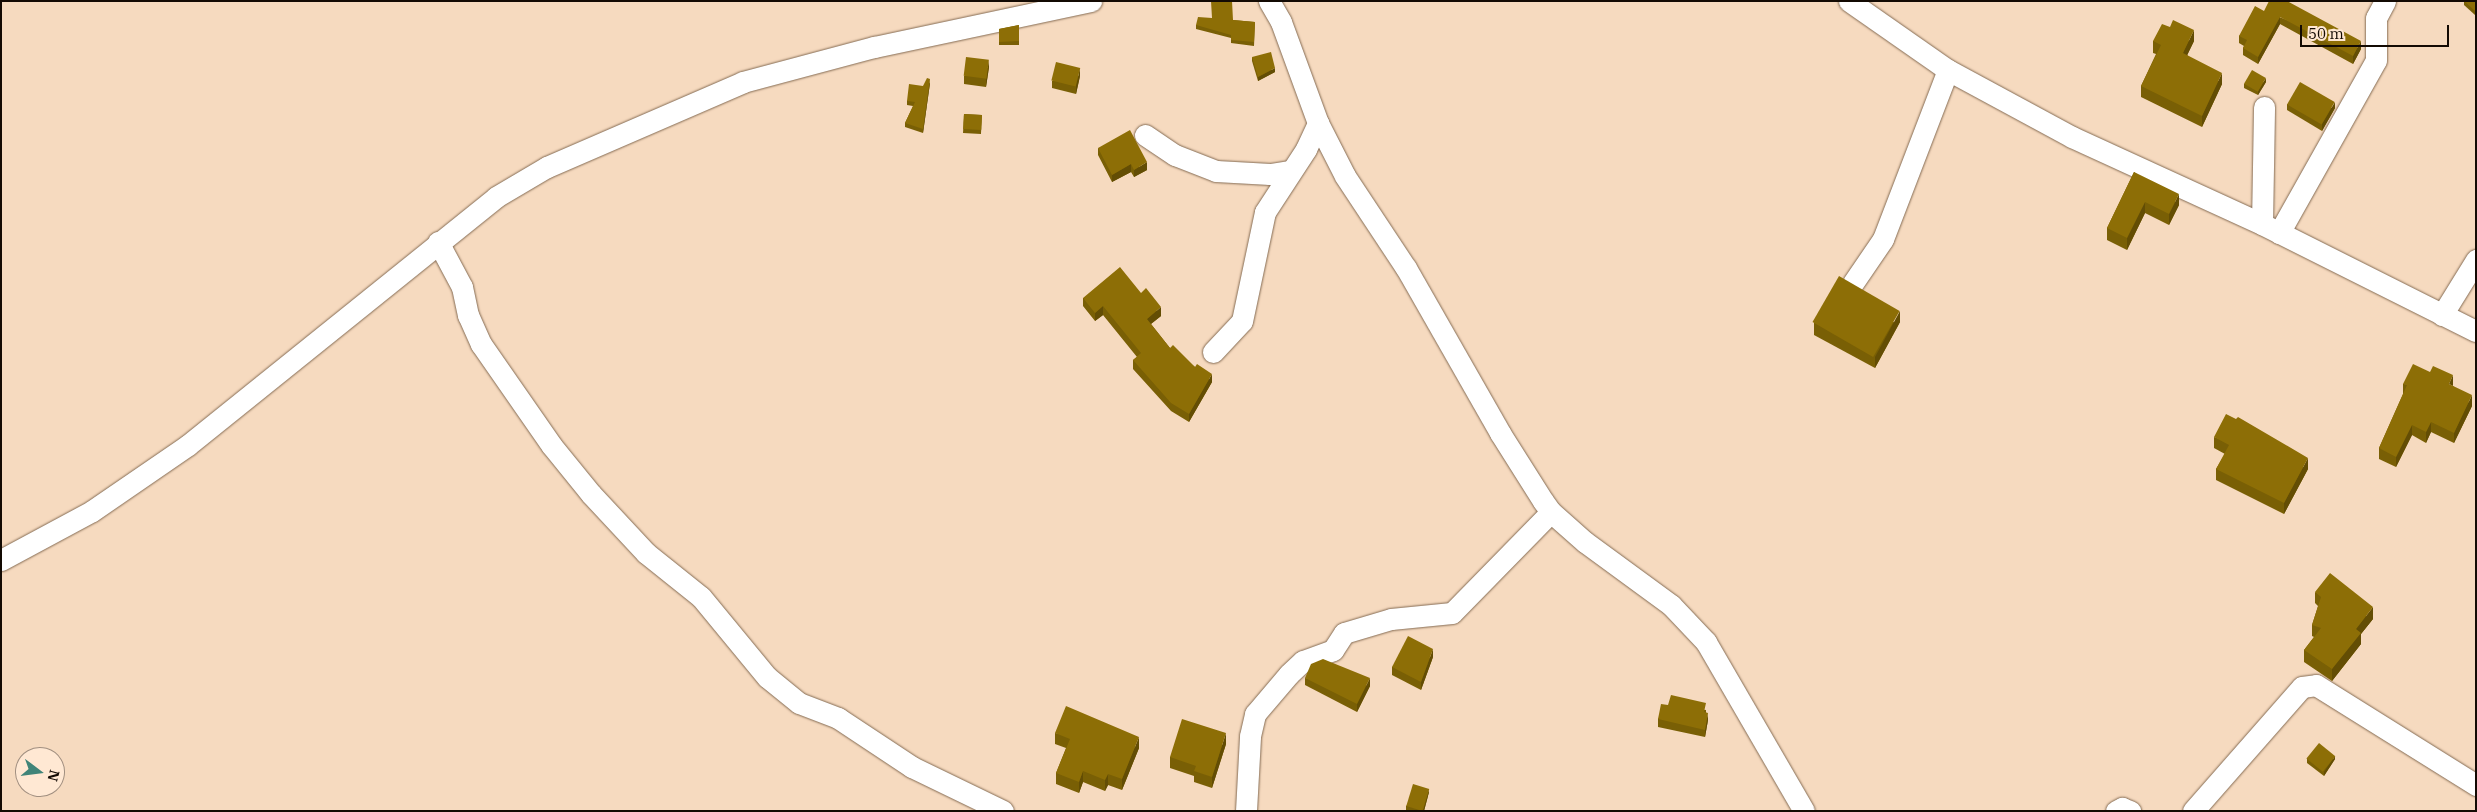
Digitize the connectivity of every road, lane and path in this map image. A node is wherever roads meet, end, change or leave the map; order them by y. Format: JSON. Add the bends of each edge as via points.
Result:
{"nodes":[{"id":1,"x":1091,"y":1,"type":"edge"},
{"id":2,"x":1269,"y":1,"type":"edge"},
{"id":3,"x":1849,"y":1,"type":"edge"},
{"id":4,"x":2385,"y":1,"type":"edge"},
{"id":5,"x":1948,"y":70,"type":"junction"},
{"id":6,"x":2264,"y":107,"type":"dead end"},
{"id":7,"x":1318,"y":123,"type":"junction"},
{"id":8,"x":1145,"y":135,"type":"dead end"},
{"id":9,"x":1290,"y":171,"type":"junction"},
{"id":10,"x":2271,"y":228,"type":"junction"},
{"id":11,"x":438,"y":242,"type":"junction"},
{"id":12,"x":2476,"y":260,"type":"edge"},
{"id":13,"x":1854,"y":283,"type":"edge"},
{"id":14,"x":2442,"y":315,"type":"junction"},
{"id":15,"x":2476,"y":331,"type":"edge"},
{"id":16,"x":1213,"y":352,"type":"dead end"},
{"id":17,"x":1551,"y":512,"type":"junction"},
{"id":18,"x":1,"y":560,"type":"edge"},
{"id":19,"x":2476,"y":784,"type":"edge"},
{"id":20,"x":1003,"y":811,"type":"edge"},
{"id":21,"x":1246,"y":811,"type":"edge"},
{"id":22,"x":1804,"y":811,"type":"edge"},
{"id":23,"x":2116,"y":811,"type":"edge"},
{"id":24,"x":2130,"y":811,"type":"edge"},
{"id":25,"x":2193,"y":811,"type":"edge"}],
"edges":[{"from":1,"to":11,"type":"street","via":[[874,47],[743,82],[547,167],[496,197]]},
{"from":2,"to":7,"type":"street","via":[[1281,22]]},
{"from":3,"to":5,"type":"street"},
{"from":4,"to":10,"type":"street","via":[[2376,18],[2376,60]]},
{"from":5,"to":10,"type":"street","via":[[2072,137]]},
{"from":5,"to":13,"type":"street","via":[[1883,239]]},
{"from":6,"to":10,"type":"street"},
{"from":7,"to":9,"type":"street","via":[[1306,149]]},
{"from":7,"to":17,"type":"street","via":[[1345,176],[1406,268],[1500,434]]},
{"from":8,"to":9,"type":"street","via":[[1175,156],[1216,171],[1270,174]]},
{"from":9,"to":16,"type":"street","via":[[1265,212],[1242,321]]},
{"from":10,"to":14,"type":"street"},
{"from":11,"to":18,"type":"street","via":[[188,445],[92,511]]},
{"from":11,"to":20,"type":"street","via":[[462,286],[468,315],[481,344],[552,446],[646,553],[701,597],[767,676],[799,703],[838,718],[912,767]]},
{"from":12,"to":14,"type":"street"},
{"from":14,"to":15,"type":"street"},
{"from":17,"to":21,"type":"street","via":[[1452,613],[1391,619],[1344,633],[1333,650],[1303,661],[1289,674],[1256,714],[1250,736]]},
{"from":17,"to":22,"type":"street","via":[[1691,623],[1723,666]]},
{"from":19,"to":25,"type":"street","via":[[2316,686],[2309,686],[2302,687]]},
{"from":23,"to":24,"type":"street","via":[[2122,808]]}]}
